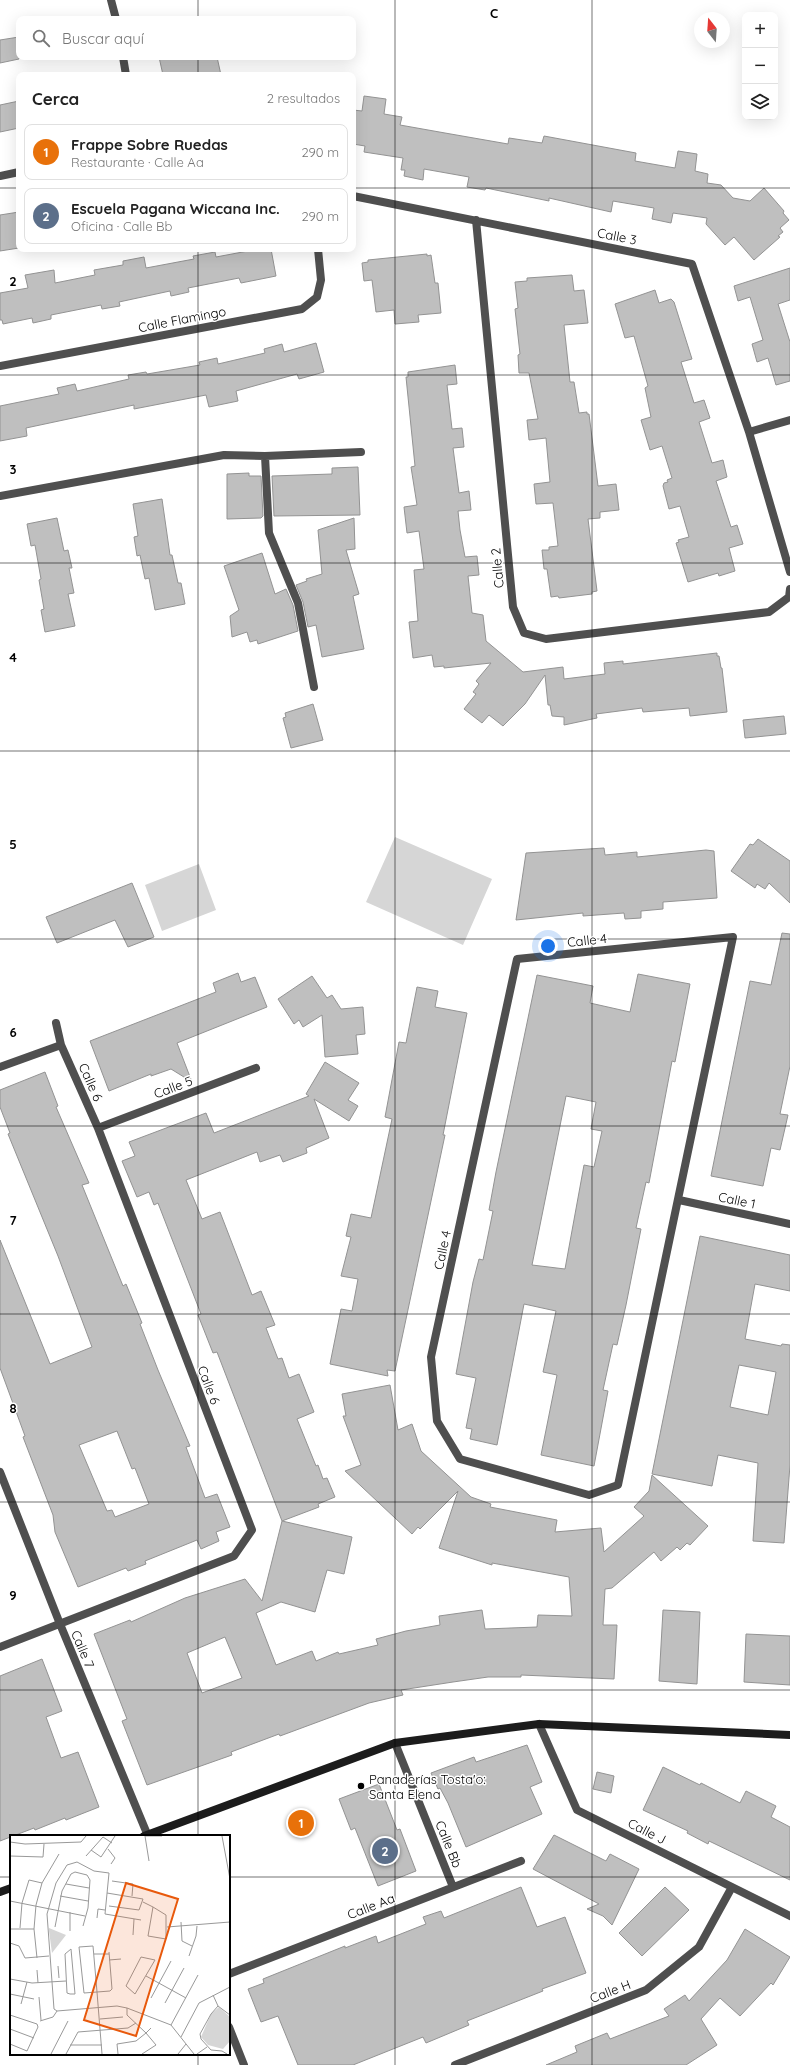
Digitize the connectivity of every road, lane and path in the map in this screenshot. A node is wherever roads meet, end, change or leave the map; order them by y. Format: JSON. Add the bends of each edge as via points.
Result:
{"nodes":[{"id":1,"x":111,"y":0,"type":"edge"},
{"id":2,"x":115,"y":16,"type":"edge"},
{"id":3,"x":124,"y":60,"type":"edge"},
{"id":4,"x":126,"y":72,"type":"edge"},
{"id":5,"x":16,"y":173,"type":"edge"},
{"id":6,"x":0,"y":176,"type":"edge"},
{"id":7,"x":356,"y":197,"type":"edge"},
{"id":8,"x":476,"y":220,"type":"junction"},
{"id":9,"x":318,"y":252,"type":"edge"},
{"id":10,"x":0,"y":366,"type":"edge"},
{"id":11,"x":790,"y":420,"type":"edge"},
{"id":12,"x":749,"y":432,"type":"junction"},
{"id":13,"x":361,"y":452,"type":"dead end"},
{"id":14,"x":265,"y":456,"type":"junction"},
{"id":15,"x":0,"y":496,"type":"edge"},
{"id":16,"x":790,"y":572,"type":"edge"},
{"id":17,"x":790,"y":590,"type":"edge"},
{"id":18,"x":314,"y":687,"type":"dead end"},
{"id":19,"x":56,"y":1023,"type":"dead end"},
{"id":20,"x":61,"y":1045,"type":"junction"},
{"id":21,"x":0,"y":1067,"type":"edge"},
{"id":22,"x":256,"y":1068,"type":"dead end"},
{"id":23,"x":98,"y":1128,"type":"junction"},
{"id":24,"x":679,"y":1200,"type":"junction"},
{"id":25,"x":790,"y":1224,"type":"edge"},
{"id":26,"x":0,"y":1472,"type":"edge"},
{"id":27,"x":60,"y":1624,"type":"junction"},
{"id":28,"x":0,"y":1647,"type":"edge"},
{"id":29,"x":539,"y":1724,"type":"junction"},
{"id":30,"x":790,"y":1735,"type":"edge"},
{"id":31,"x":395,"y":1743,"type":"junction"},
{"id":32,"x":146,"y":1835,"type":"edge"},
{"id":33,"x":149,"y":1835,"type":"edge"},
{"id":34,"x":521,"y":1861,"type":"dead end"},
{"id":35,"x":453,"y":1887,"type":"junction"},
{"id":36,"x":732,"y":1887,"type":"junction"},
{"id":37,"x":10,"y":1888,"type":"edge"},
{"id":38,"x":0,"y":1892,"type":"edge"},
{"id":39,"x":790,"y":1916,"type":"edge"},
{"id":40,"x":230,"y":1974,"type":"edge"},
{"id":41,"x":230,"y":2030,"type":"edge"},
{"id":42,"x":244,"y":2065,"type":"edge"},
{"id":43,"x":455,"y":2065,"type":"edge"}],
"edges":[{"from":1,"to":2,"type":"street"},
{"from":3,"to":4,"type":"street"},
{"from":5,"to":6,"type":"street"},
{"from":7,"to":8,"type":"street","name":"Calle 3"},
{"from":8,"to":12,"type":"street","name":"Calle 3","via":[[692,264]]},
{"from":8,"to":17,"type":"street","name":"Calle 2","via":[[512,607],[524,633],[546,639],[769,612],[788,597]]},
{"from":9,"to":10,"type":"street","name":"Calle Flamingo","via":[[321,280],[317,297],[302,309]]},
{"from":11,"to":12,"type":"street"},
{"from":12,"to":16,"type":"street","name":"Calle 3"},
{"from":13,"to":14,"type":"street"},
{"from":14,"to":15,"type":"street","via":[[224,455]]},
{"from":14,"to":18,"type":"street","via":[[269,533],[298,603]]},
{"from":19,"to":20,"type":"street","name":"Calle 6"},
{"from":20,"to":21,"type":"street"},
{"from":20,"to":23,"type":"street","name":"Calle 6"},
{"from":22,"to":23,"type":"street","name":"Calle 5"},
{"from":23,"to":27,"type":"street","name":"Calle 6","via":[[252,1530],[234,1556]]},
{"from":24,"to":24,"type":"street","name":"Calle 4","via":[[733,937],[516,959],[431,1357],[437,1421],[460,1459],[589,1495],[618,1484]]},
{"from":24,"to":25,"type":"street","name":"Calle 1"},
{"from":26,"to":27,"type":"street","name":"Calle 7"},
{"from":27,"to":28,"type":"street"},
{"from":27,"to":32,"type":"street","name":"Calle 7"},
{"from":29,"to":30,"type":"street"},
{"from":29,"to":31,"type":"street"},
{"from":29,"to":36,"type":"street","name":"Calle J","via":[[577,1810]]},
{"from":31,"to":33,"type":"street"},
{"from":31,"to":35,"type":"street","name":"Calle Bb"},
{"from":34,"to":35,"type":"street","name":"Calle Aa"},
{"from":35,"to":40,"type":"street","name":"Calle Aa"},
{"from":36,"to":39,"type":"street","name":"Calle J"},
{"from":36,"to":43,"type":"street","name":"Calle H","via":[[699,1947],[646,1990]]},
{"from":37,"to":38,"type":"street"},
{"from":41,"to":42,"type":"street"}]}
